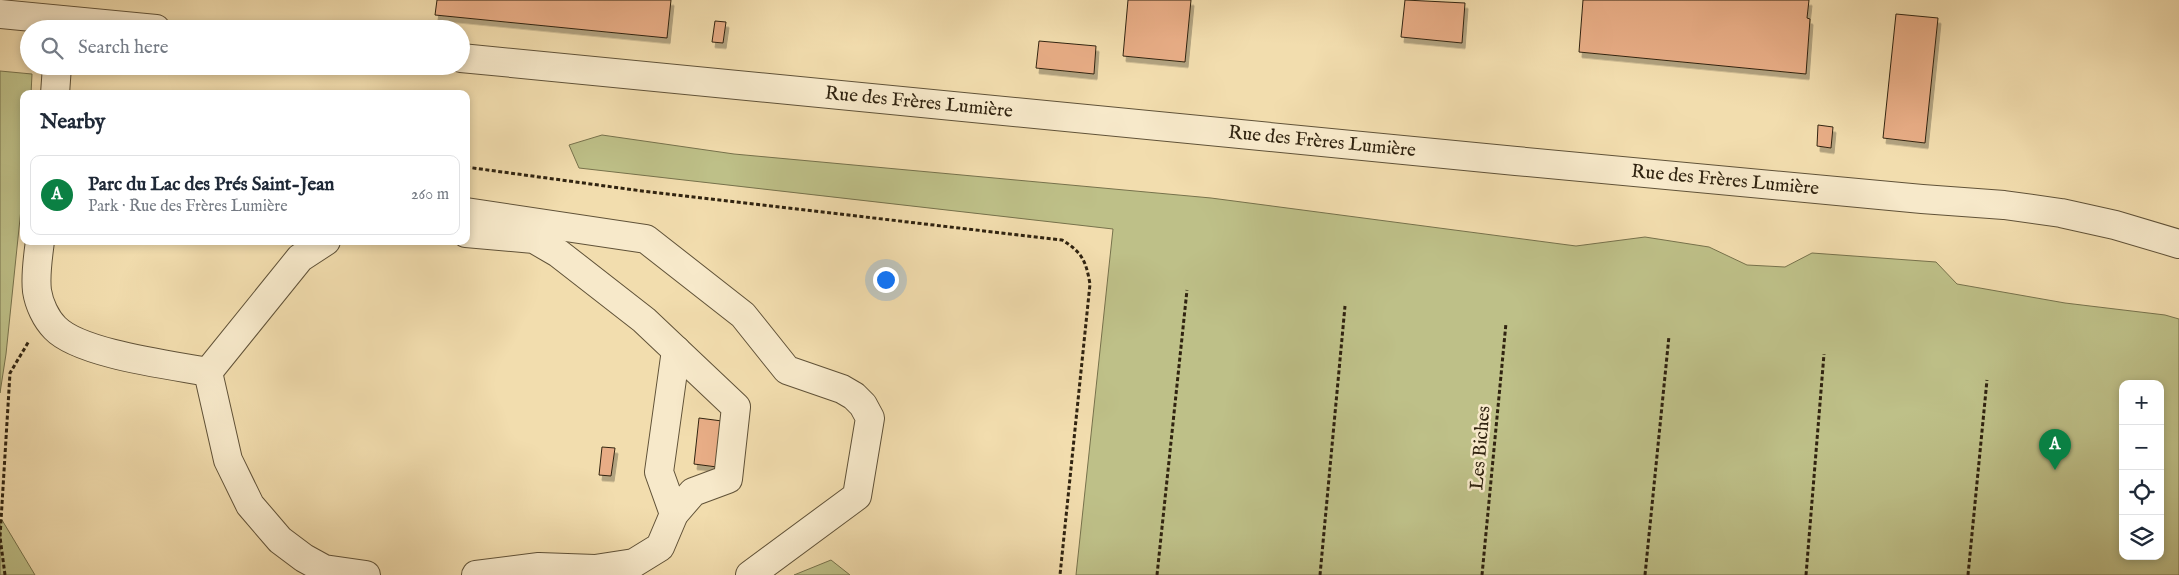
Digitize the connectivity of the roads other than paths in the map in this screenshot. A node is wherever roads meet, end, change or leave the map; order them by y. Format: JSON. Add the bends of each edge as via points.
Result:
{"nodes":[{"id":1,"x":0,"y":14,"type":"edge"},
{"id":2,"x":36,"y":20,"type":"edge"},
{"id":3,"x":470,"y":59,"type":"edge"},
{"id":4,"x":56,"y":75,"type":"edge"},
{"id":5,"x":55,"y":90,"type":"edge"},
{"id":6,"x":470,"y":213,"type":"edge"},
{"id":7,"x":470,"y":233,"type":"edge"},
{"id":8,"x":2179,"y":244,"type":"edge"},
{"id":9,"x":40,"y":245,"type":"edge"},
{"id":10,"x":320,"y":245,"type":"edge"},
{"id":11,"x":676,"y":350,"type":"junction"},
{"id":12,"x":208,"y":372,"type":"junction"},
{"id":13,"x":674,"y":514,"type":"junction"},
{"id":14,"x":366,"y":575,"type":"edge"},
{"id":15,"x":476,"y":575,"type":"edge"},
{"id":16,"x":750,"y":575,"type":"edge"}],
"edges":[{"from":1,"to":2,"type":"street"},
{"from":3,"to":8,"type":"street","name":"Rue des Frères Lumière","via":[[1526,162],[2004,205],[2115,225]]},
{"from":4,"to":5,"type":"street"},
{"from":6,"to":16,"type":"street","via":[[646,239],[743,315],[788,370],[842,389],[863,405],[870,418],[858,496]]},
{"from":7,"to":11,"type":"street","via":[[534,239],[558,252],[644,320]]},
{"from":9,"to":12,"type":"street","via":[[37,291],[44,314],[70,340],[101,351]]},
{"from":10,"to":12,"type":"street","via":[[300,258]]},
{"from":11,"to":13,"type":"street","via":[[659,472]]},
{"from":11,"to":13,"type":"street","via":[[736,407],[728,479],[693,492]]},
{"from":12,"to":14,"type":"street","via":[[228,460],[250,505],[280,540],[304,558],[324,569]]},
{"from":13,"to":15,"type":"street","via":[[660,548],[634,563],[595,569],[539,568]]}]}
